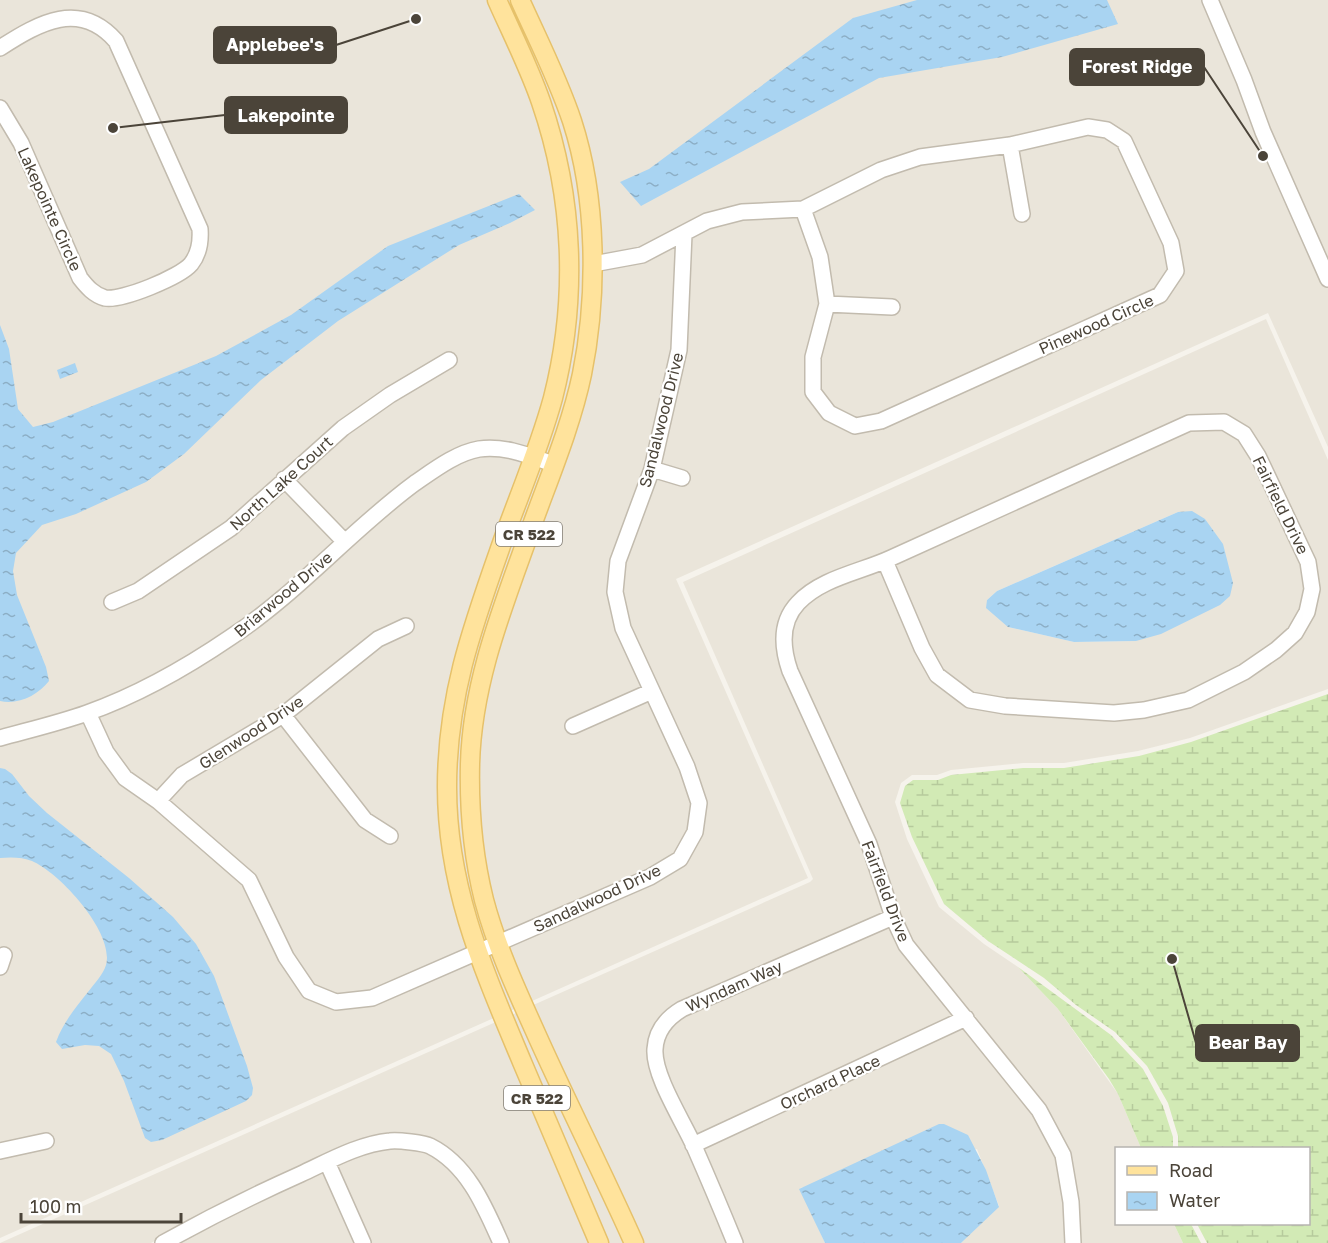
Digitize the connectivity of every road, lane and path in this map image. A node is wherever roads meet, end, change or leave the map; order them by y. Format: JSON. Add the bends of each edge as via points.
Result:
{"nodes":[{"id":1,"x":497,"y":0,"type":"edge"},
{"id":2,"x":520,"y":0,"type":"edge"},
{"id":3,"x":1210,"y":0,"type":"edge"},
{"id":4,"x":540,"y":44,"type":"junction"},
{"id":5,"x":517,"y":45,"type":"junction"},
{"id":6,"x":0,"y":48,"type":"edge"},
{"id":7,"x":0,"y":108,"type":"edge"},
{"id":8,"x":1010,"y":146,"type":"junction"},
{"id":9,"x":557,"y":157,"type":"junction"},
{"id":10,"x":803,"y":209,"type":"junction"},
{"id":11,"x":1022,"y":214,"type":"dead end"},
{"id":12,"x":684,"y":234,"type":"junction"},
{"id":13,"x":592,"y":264,"type":"junction"},
{"id":14,"x":1328,"y":279,"type":"edge"},
{"id":15,"x":828,"y":304,"type":"junction"},
{"id":16,"x":892,"y":307,"type":"dead end"},
{"id":17,"x":449,"y":360,"type":"dead end"},
{"id":18,"x":533,"y":457,"type":"junction"},
{"id":19,"x":553,"y":464,"type":"junction"},
{"id":20,"x":652,"y":469,"type":"junction"},
{"id":21,"x":682,"y":478,"type":"dead end"},
{"id":22,"x":284,"y":479,"type":"junction"},
{"id":23,"x":345,"y":542,"type":"junction"},
{"id":24,"x":885,"y":561,"type":"junction"},
{"id":25,"x":112,"y":602,"type":"dead end"},
{"id":26,"x":406,"y":626,"type":"dead end"},
{"id":27,"x":652,"y":691,"type":"junction"},
{"id":28,"x":88,"y":713,"type":"junction"},
{"id":29,"x":283,"y":715,"type":"junction"},
{"id":30,"x":573,"y":726,"type":"dead end"},
{"id":31,"x":0,"y":738,"type":"edge"},
{"id":32,"x":158,"y":801,"type":"junction"},
{"id":33,"x":390,"y":836,"type":"dead end"},
{"id":34,"x":893,"y":916,"type":"junction"},
{"id":35,"x":497,"y":944,"type":"junction"},
{"id":36,"x":477,"y":952,"type":"junction"},
{"id":37,"x":966,"y":1018,"type":"junction"},
{"id":38,"x":46,"y":1141,"type":"dead end"},
{"id":39,"x":693,"y":1145,"type":"junction"},
{"id":40,"x":0,"y":1151,"type":"edge"},
{"id":41,"x":327,"y":1162,"type":"junction"},
{"id":42,"x":163,"y":1243,"type":"edge"},
{"id":43,"x":363,"y":1243,"type":"edge"},
{"id":44,"x":501,"y":1243,"type":"edge"},
{"id":45,"x":599,"y":1243,"type":"edge"},
{"id":46,"x":634,"y":1243,"type":"edge"},
{"id":47,"x":735,"y":1243,"type":"edge"},
{"id":48,"x":1073,"y":1243,"type":"edge"}],
"edges":[{"from":1,"to":5,"type":"main road","number":"CR 522"},
{"from":2,"to":4,"type":"main road","number":"CR 522"},
{"from":3,"to":14,"type":"street"},
{"from":4,"to":5,"type":"street"},
{"from":4,"to":13,"type":"main road","number":"CR 522","via":[[573,123],[590,213]]},
{"from":5,"to":9,"type":"main road","number":"CR 522","via":[[540,100]]},
{"from":6,"to":7,"type":"street","name":"Lakepointe Circle","via":[[42,21],[66,14],[89,17],[110,32],[200,229],[200,248],[192,263],[178,274],[120,298],[92,291],[80,278],[21,143]]},
{"from":8,"to":10,"type":"street","name":"Pinewood Circle","via":[[920,157],[882,170]]},
{"from":8,"to":11,"type":"street"},
{"from":8,"to":15,"type":"street","name":"Pinewood Circle","via":[[1088,127],[1107,130],[1124,141],[1171,243],[1176,271],[1160,295],[880,422],[855,426],[829,413],[813,392],[813,357]]},
{"from":9,"to":13,"type":"main road","via":[[575,190],[581,247]]},
{"from":9,"to":18,"type":"main road","number":"CR 522","via":[[569,232],[569,300],[552,400]]},
{"from":10,"to":12,"type":"street","name":"Pinewood Circle","via":[[742,212],[707,221]]},
{"from":10,"to":15,"type":"street","name":"Pinewood Circle","via":[[820,258]]},
{"from":12,"to":13,"type":"street","name":"Pinewood Circle","via":[[642,255]]},
{"from":12,"to":20,"type":"street","name":"Sandalwood Drive","via":[[680,350]]},
{"from":13,"to":19,"type":"main road","number":"CR 522","via":[[589,334],[581,376]]},
{"from":15,"to":16,"type":"street"},
{"from":17,"to":22,"type":"street","name":"North Lake Court","via":[[343,428]]},
{"from":18,"to":19,"type":"street","name":"Briarwood Drive"},
{"from":18,"to":23,"type":"street","name":"Briarwood Drive","via":[[489,448],[464,454],[425,476]]},
{"from":18,"to":36,"type":"main road","number":"CR 522","via":[[475,619],[457,683],[451,726],[449,828],[460,897]]},
{"from":19,"to":35,"type":"main road","number":"CR 522","via":[[495,628],[475,709],[470,761],[475,855]]},
{"from":20,"to":21,"type":"street"},
{"from":20,"to":27,"type":"street","name":"Sandalwood Drive","via":[[618,561],[615,592],[623,628]]},
{"from":22,"to":23,"type":"street"},
{"from":22,"to":25,"type":"street","name":"North Lake Court","via":[[231,528],[138,591]]},
{"from":23,"to":28,"type":"street","name":"Briarwood Drive","via":[[232,637],[161,680]]},
{"from":24,"to":24,"type":"street","name":"Fairfield Drive","via":[[1189,423],[1224,422],[1244,434],[1258,456],[1308,562],[1312,589],[1307,612],[1295,633],[1244,672],[1188,700],[1114,713],[1005,706],[970,700],[937,675]]},
{"from":24,"to":34,"type":"street","name":"Fairfield Drive","via":[[804,597],[791,612],[784,642],[790,671],[868,844]]},
{"from":26,"to":29,"type":"street","name":"Glenwood Drive","via":[[378,639]]},
{"from":27,"to":30,"type":"street"},
{"from":27,"to":35,"type":"street","name":"Sandalwood Drive","via":[[699,803],[694,832],[680,859],[650,877]]},
{"from":28,"to":31,"type":"street","name":"Briarwood Drive"},
{"from":28,"to":32,"type":"street","name":"Sandalwood Drive","via":[[106,752],[125,778]]},
{"from":29,"to":32,"type":"street","name":"Glenwood Drive","via":[[182,775]]},
{"from":29,"to":33,"type":"street","via":[[365,820]]},
{"from":32,"to":36,"type":"street","name":"Sandalwood Drive","via":[[249,880],[286,957],[309,991],[336,1002],[372,998]]},
{"from":34,"to":37,"type":"street","name":"Fairfield Drive","via":[[906,945]]},
{"from":34,"to":39,"type":"street","name":"Wyndam Way","via":[[682,1009],[668,1019],[657,1038],[655,1059]]},
{"from":35,"to":36,"type":"street","name":"Sandalwood Drive"},
{"from":35,"to":46,"type":"main road","number":"CR 522"},
{"from":36,"to":45,"type":"main road","number":"CR 522"},
{"from":37,"to":39,"type":"street","name":"Orchard Place"},
{"from":37,"to":48,"type":"street","name":"Fairfield Drive","via":[[1039,1110],[1063,1155]]},
{"from":38,"to":40,"type":"street"},
{"from":39,"to":47,"type":"street","name":"Wyndam Way"},
{"from":41,"to":42,"type":"street","via":[[225,1209]]},
{"from":41,"to":43,"type":"street"},
{"from":41,"to":44,"type":"street","via":[[392,1140],[429,1145],[455,1163],[480,1196]]}]}
